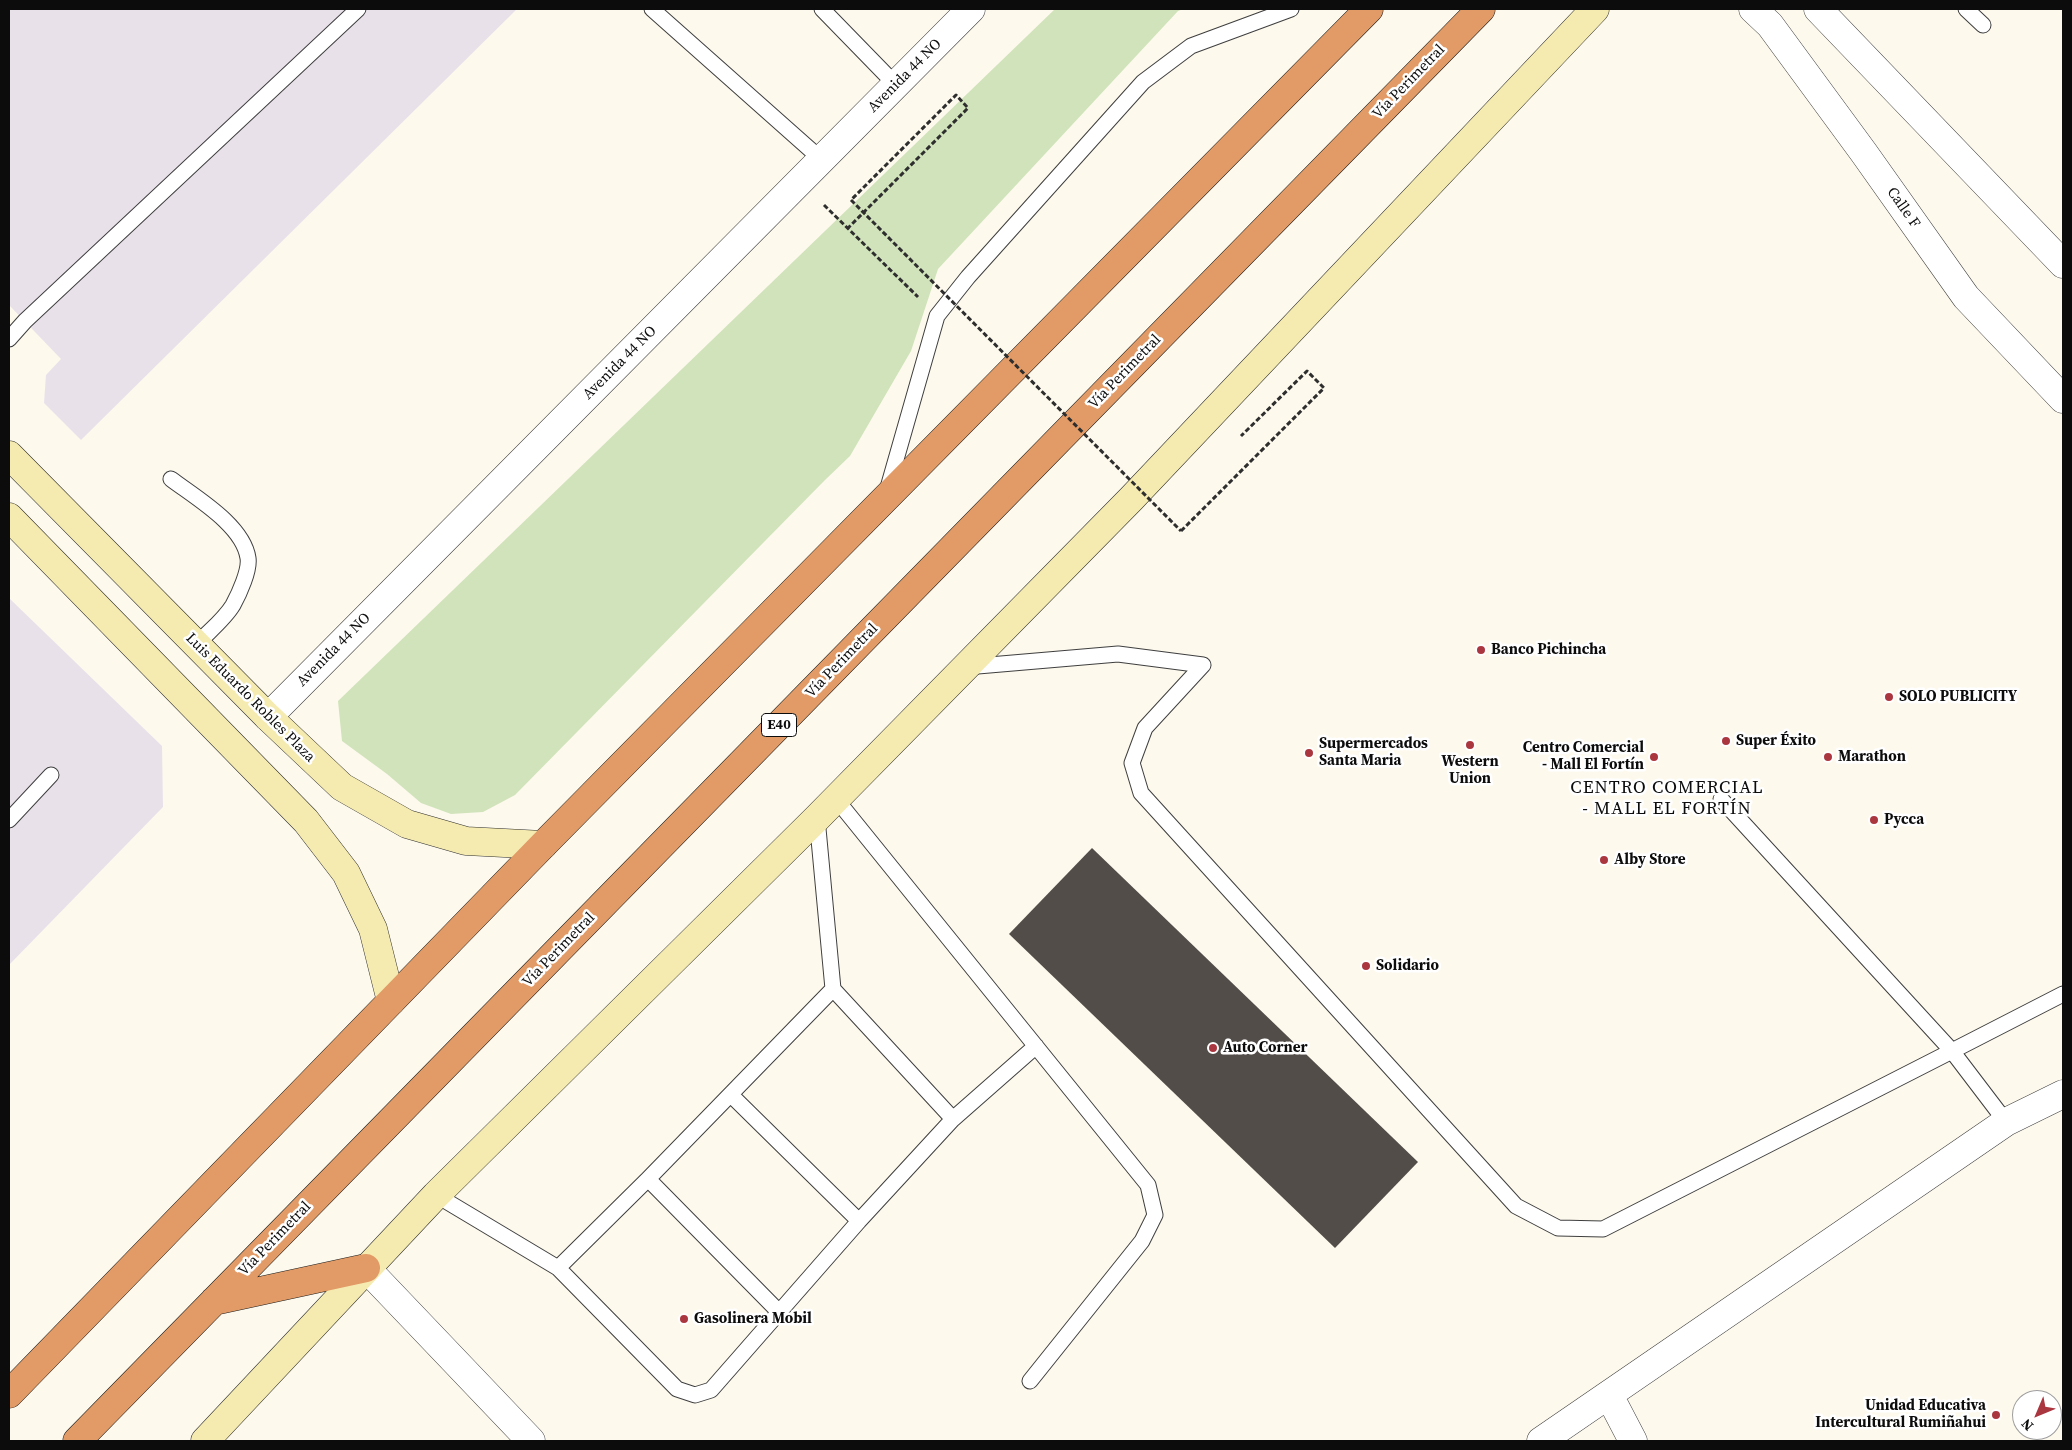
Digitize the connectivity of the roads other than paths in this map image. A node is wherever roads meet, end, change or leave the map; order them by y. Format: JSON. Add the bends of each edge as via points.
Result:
{"nodes":[{"id":1,"x":358,"y":9,"type":"edge"},
{"id":2,"x":652,"y":9,"type":"edge"},
{"id":3,"x":822,"y":9,"type":"edge"},
{"id":4,"x":971,"y":9,"type":"edge"},
{"id":5,"x":1291,"y":9,"type":"edge"},
{"id":6,"x":1369,"y":9,"type":"edge"},
{"id":7,"x":1481,"y":9,"type":"edge"},
{"id":8,"x":1595,"y":9,"type":"edge"},
{"id":9,"x":1753,"y":9,"type":"edge"},
{"id":10,"x":1818,"y":9,"type":"edge"},
{"id":11,"x":1966,"y":9,"type":"edge"},
{"id":12,"x":1983,"y":25,"type":"dead end"},
{"id":13,"x":896,"y":85,"type":"junction"},
{"id":14,"x":822,"y":160,"type":"junction"},
{"id":15,"x":2063,"y":264,"type":"edge"},
{"id":16,"x":9,"y":339,"type":"edge"},
{"id":17,"x":2063,"y":399,"type":"edge"},
{"id":18,"x":9,"y":455,"type":"edge"},
{"id":19,"x":171,"y":479,"type":"dead end"},
{"id":20,"x":884,"y":501,"type":"junction"},
{"id":21,"x":9,"y":517,"type":"edge"},
{"id":22,"x":196,"y":645,"type":"junction"},
{"id":23,"x":964,"y":667,"type":"junction"},
{"id":24,"x":268,"y":717,"type":"junction"},
{"id":25,"x":51,"y":775,"type":"dead end"},
{"id":26,"x":836,"y":799,"type":"junction"},
{"id":27,"x":1721,"y":799,"type":"dead end"},
{"id":28,"x":817,"y":818,"type":"junction"},
{"id":29,"x":9,"y":820,"type":"edge"},
{"id":30,"x":543,"y":845,"type":"junction"},
{"id":31,"x":833,"y":989,"type":"junction"},
{"id":32,"x":2063,"y":994,"type":"edge"},
{"id":33,"x":391,"y":1001,"type":"junction"},
{"id":34,"x":1036,"y":1046,"type":"junction"},
{"id":35,"x":1952,"y":1050,"type":"junction"},
{"id":36,"x":731,"y":1094,"type":"junction"},
{"id":37,"x":2063,"y":1094,"type":"edge"},
{"id":38,"x":953,"y":1119,"type":"junction"},
{"id":39,"x":2006,"y":1122,"type":"junction"},
{"id":40,"x":648,"y":1179,"type":"junction"},
{"id":41,"x":436,"y":1195,"type":"junction"},
{"id":42,"x":859,"y":1221,"type":"junction"},
{"id":43,"x":366,"y":1268,"type":"junction"},
{"id":44,"x":558,"y":1268,"type":"junction"},
{"id":45,"x":214,"y":1301,"type":"junction"},
{"id":46,"x":779,"y":1312,"type":"junction"},
{"id":47,"x":54,"y":1348,"type":"junction"},
{"id":48,"x":1030,"y":1381,"type":"dead end"},
{"id":49,"x":9,"y":1383,"type":"edge"},
{"id":50,"x":9,"y":1394,"type":"edge"},
{"id":51,"x":1609,"y":1395,"type":"junction"},
{"id":52,"x":77,"y":1441,"type":"edge"},
{"id":53,"x":205,"y":1441,"type":"edge"},
{"id":54,"x":531,"y":1441,"type":"edge"},
{"id":55,"x":1541,"y":1441,"type":"edge"},
{"id":56,"x":1633,"y":1441,"type":"edge"}],
"edges":[{"from":1,"to":16,"type":"lane"},
{"from":2,"to":14,"type":"lane"},
{"from":3,"to":13,"type":"lane"},
{"from":4,"to":13,"type":"street","name":"Avenida 44 NO"},
{"from":5,"to":20,"type":"lane","via":[[1191,46],[1143,82],[968,277],[937,316]]},
{"from":6,"to":20,"type":"highway"},
{"from":7,"to":45,"type":"highway","name":"Vía Perimetral","number":"E40"},
{"from":8,"to":23,"type":"main road","via":[[1131,499]]},
{"from":9,"to":17,"type":"street","name":"Calle F","via":[[1770,25],[1864,152],[1966,297]]},
{"from":10,"to":15,"type":"street"},
{"from":11,"to":12,"type":"lane"},
{"from":13,"to":14,"type":"street","name":"Avenida 44 NO"},
{"from":14,"to":24,"type":"street","name":"Avenida 44 NO"},
{"from":18,"to":22,"type":"main road","name":"Luis Eduardo Robles Plaza"},
{"from":19,"to":22,"type":"lane","via":[[221,516],[241,539],[248,558],[244,584],[232,607]]},
{"from":20,"to":30,"type":"highway"},
{"from":21,"to":33,"type":"main road","via":[[306,820],[346,873],[373,929]]},
{"from":22,"to":24,"type":"main road","name":"Luis Eduardo Robles Plaza"},
{"from":23,"to":26,"type":"main road"},
{"from":23,"to":35,"type":"lane","via":[[1118,654],[1203,665],[1145,728],[1132,763],[1141,793],[1516,1206],[1558,1228],[1603,1229]]},
{"from":24,"to":30,"type":"main road","name":"Luis Eduardo Robles Plaza","via":[[342,788],[407,824],[466,841]]},
{"from":25,"to":29,"type":"lane"},
{"from":26,"to":28,"type":"main road"},
{"from":26,"to":34,"type":"lane"},
{"from":27,"to":35,"type":"lane"},
{"from":28,"to":31,"type":"lane"},
{"from":28,"to":41,"type":"main road"},
{"from":30,"to":33,"type":"highway"},
{"from":31,"to":36,"type":"lane"},
{"from":31,"to":38,"type":"lane"},
{"from":32,"to":35,"type":"lane"},
{"from":33,"to":47,"type":"highway"},
{"from":34,"to":38,"type":"lane"},
{"from":34,"to":48,"type":"lane","via":[[1148,1185],[1155,1215],[1142,1241]]},
{"from":35,"to":39,"type":"lane"},
{"from":36,"to":40,"type":"lane"},
{"from":36,"to":42,"type":"lane"},
{"from":37,"to":39,"type":"street"},
{"from":38,"to":42,"type":"lane"},
{"from":39,"to":51,"type":"street"},
{"from":40,"to":44,"type":"lane"},
{"from":40,"to":46,"type":"lane"},
{"from":41,"to":43,"type":"main road"},
{"from":41,"to":44,"type":"lane"},
{"from":42,"to":46,"type":"lane"},
{"from":43,"to":45,"type":"highway"},
{"from":43,"to":53,"type":"main road"},
{"from":43,"to":54,"type":"street"},
{"from":44,"to":46,"type":"lane","via":[[677,1389],[695,1395],[711,1390]]},
{"from":45,"to":52,"type":"highway","name":"Vía Perimetral","number":"E40"},
{"from":47,"to":49,"type":"highway"},
{"from":47,"to":50,"type":"highway"},
{"from":51,"to":55,"type":"street"},
{"from":51,"to":56,"type":"street"}]}
